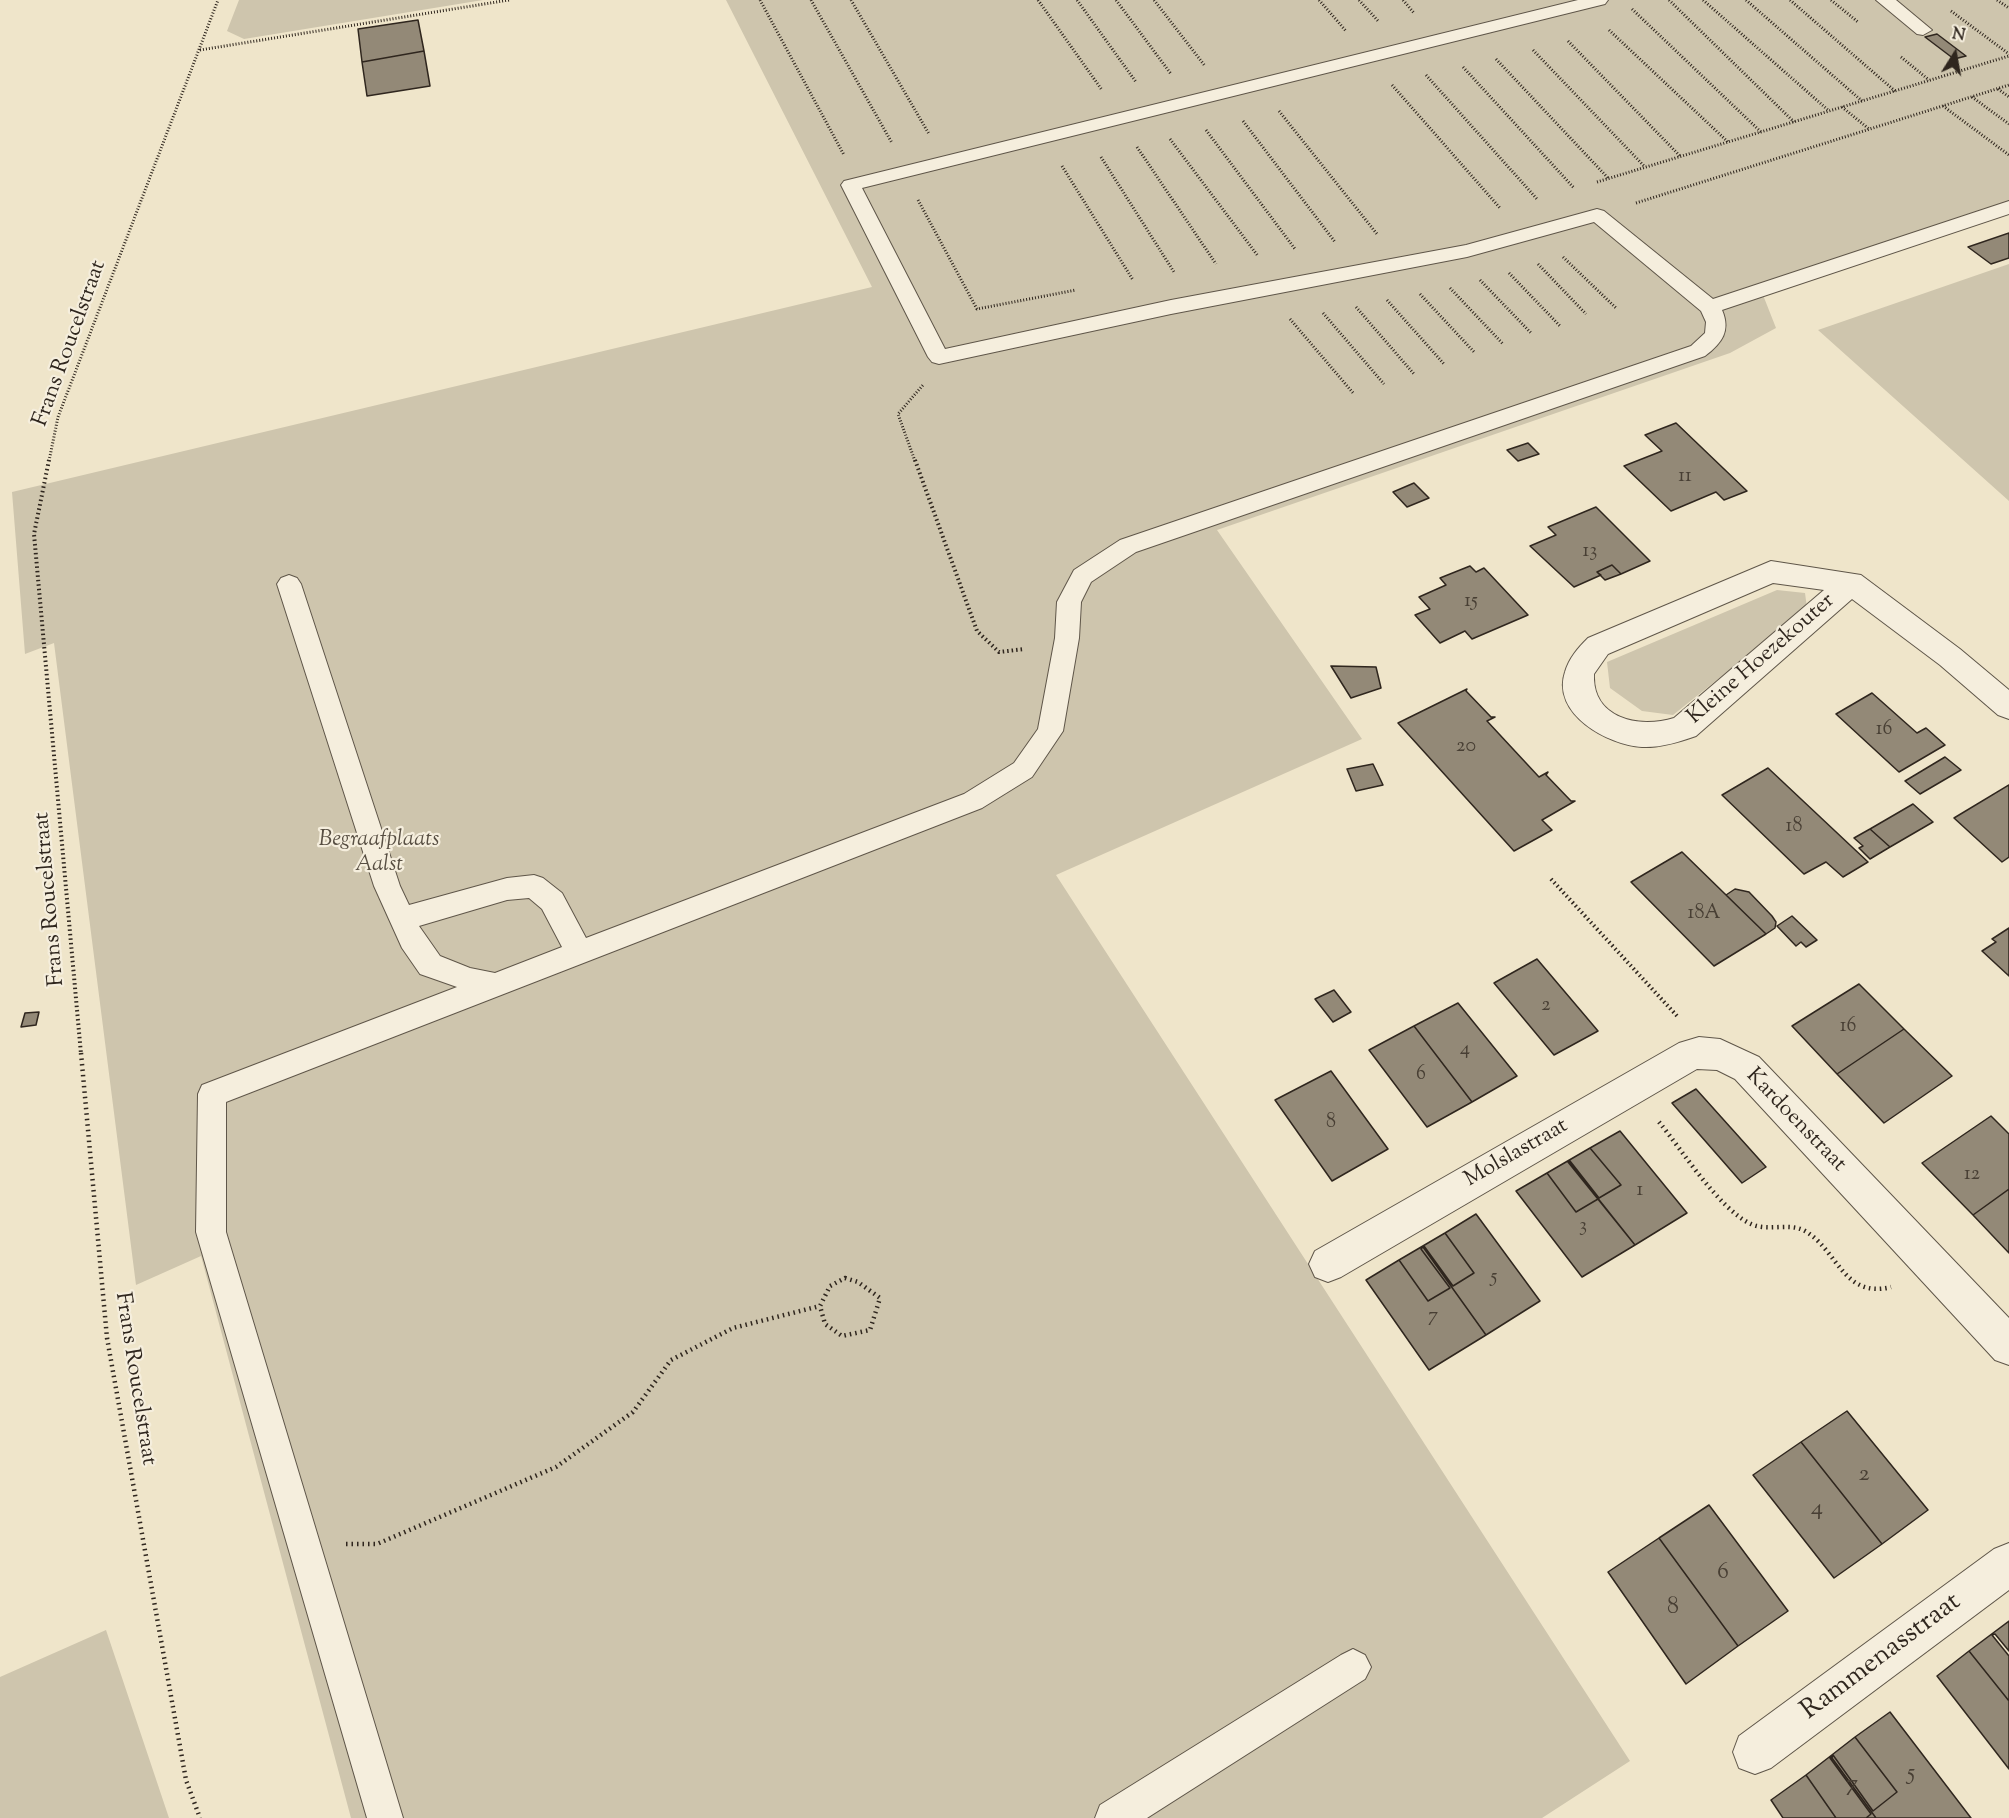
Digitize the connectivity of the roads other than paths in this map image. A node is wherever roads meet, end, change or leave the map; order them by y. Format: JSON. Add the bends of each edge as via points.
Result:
{"nodes":[{"id":1,"x":1885,"y":0,"type":"edge"},
{"id":2,"x":1591,"y":2,"type":"edge"},
{"id":3,"x":1923,"y":30,"type":"dead end"},
{"id":4,"x":2009,"y":207,"type":"edge"},
{"id":5,"x":1710,"y":307,"type":"junction"},
{"id":6,"x":1851,"y":583,"type":"junction"},
{"id":7,"x":289,"y":584,"type":"dead end"},
{"id":8,"x":2009,"y":707,"type":"edge"},
{"id":9,"x":402,"y":919,"type":"junction"},
{"id":10,"x":579,"y":952,"type":"junction"},
{"id":11,"x":495,"y":984,"type":"junction"},
{"id":12,"x":1709,"y":1050,"type":"joint"},
{"id":13,"x":1328,"y":1264,"type":"dead end"},
{"id":14,"x":2009,"y":1346,"type":"edge"},
{"id":15,"x":2009,"y":1564,"type":"edge"},
{"id":16,"x":1353,"y":1667,"type":"dead end"},
{"id":17,"x":1755,"y":1752,"type":"dead end"},
{"id":18,"x":385,"y":1818,"type":"edge"},
{"id":19,"x":1113,"y":1818,"type":"edge"}],
"edges":[{"from":1,"to":3,"type":"lane"},
{"from":2,"to":5,"type":"lane","via":[[851,185],[939,357],[1454,253],[1597,215]]},
{"from":4,"to":5,"type":"lane"},
{"from":5,"to":10,"type":"lane","via":[[1718,323],[1715,338],[1698,351],[1128,546],[1082,576],[1069,602],[1050,731],[1023,770],[973,801]]},
{"from":6,"to":6,"type":"street","name":"Kleine Hoezekouter","via":[[1771,572],[1598,646],[1578,670],[1576,680],[1581,697],[1594,715],[1625,732],[1650,735],[1685,727]]},
{"from":6,"to":8,"type":"street","name":"Kleine Hoezekouter"},
{"from":7,"to":9,"type":"lane","via":[[387,886]]},
{"from":9,"to":10,"type":"lane","via":[[507,889],[534,886],[552,901]]},
{"from":9,"to":11,"type":"lane","via":[[430,965],[470,980]]},
{"from":10,"to":11,"type":"lane"},
{"from":11,"to":18,"type":"lane","via":[[212,1094],[212,1232]]},
{"from":12,"to":13,"type":"street","name":"Molslastraat","via":[[1691,1054]]},
{"from":12,"to":14,"type":"street","name":"Kardoenstraat","via":[[1747,1068]]},
{"from":15,"to":17,"type":"street","name":"Rammenasstraat"},
{"from":16,"to":19,"type":"lane"}]}
